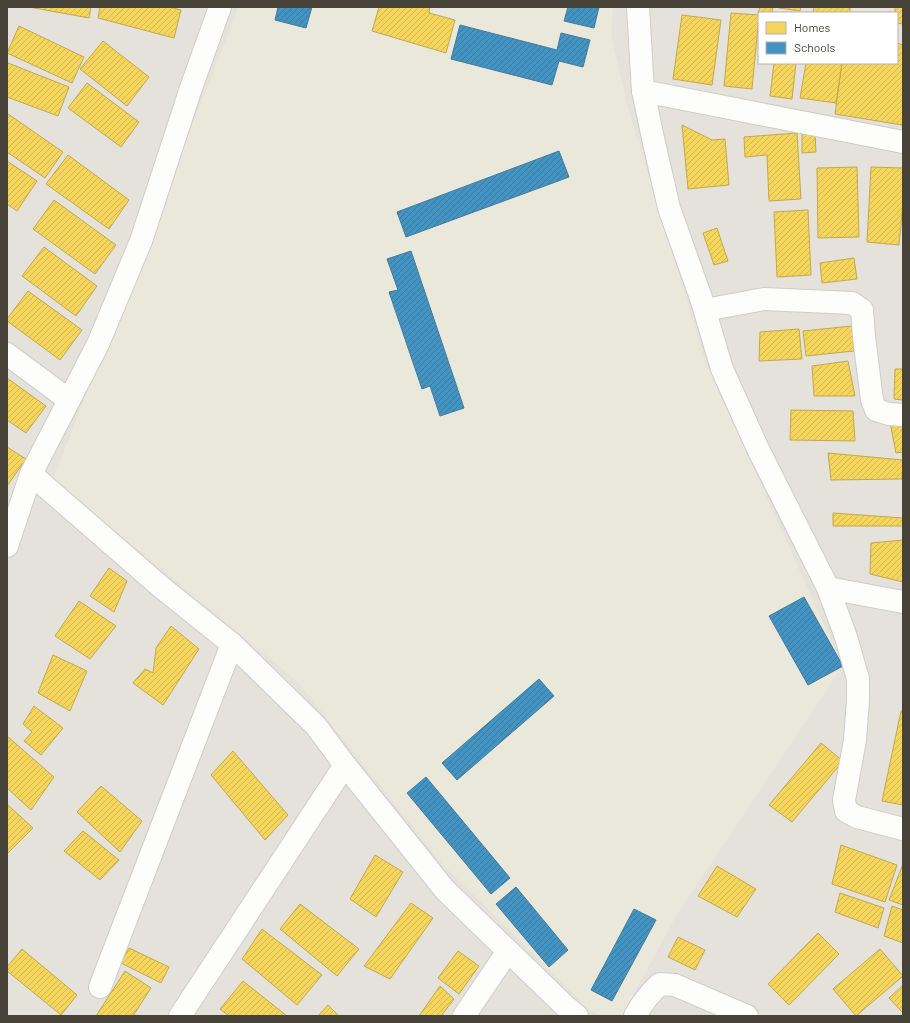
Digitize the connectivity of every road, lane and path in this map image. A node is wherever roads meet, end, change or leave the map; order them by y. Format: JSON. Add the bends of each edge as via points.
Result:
{"nodes":[{"id":1,"x":220,"y":7,"type":"edge"},
{"id":2,"x":638,"y":7,"type":"edge"},
{"id":3,"x":643,"y":91,"type":"junction"},
{"id":4,"x":903,"y":142,"type":"edge"},
{"id":5,"x":705,"y":310,"type":"junction"},
{"id":6,"x":7,"y":354,"type":"edge"},
{"id":7,"x":69,"y":400,"type":"junction"},
{"id":8,"x":903,"y":415,"type":"edge"},
{"id":9,"x":31,"y":474,"type":"junction"},
{"id":10,"x":7,"y":546,"type":"edge"},
{"id":11,"x":828,"y":588,"type":"junction"},
{"id":12,"x":903,"y":602,"type":"edge"},
{"id":13,"x":232,"y":644,"type":"junction"},
{"id":14,"x":345,"y":765,"type":"junction"},
{"id":15,"x":903,"y":830,"type":"edge"},
{"id":16,"x":508,"y":951,"type":"junction"},
{"id":17,"x":100,"y":987,"type":"dead end"},
{"id":18,"x":180,"y":1016,"type":"edge"},
{"id":19,"x":464,"y":1016,"type":"edge"},
{"id":20,"x":577,"y":1016,"type":"edge"},
{"id":21,"x":635,"y":1016,"type":"edge"},
{"id":22,"x":747,"y":1016,"type":"edge"}],
"edges":[{"from":1,"to":7,"type":"street","via":[[141,241],[98,344]]},
{"from":2,"to":3,"type":"street"},
{"from":3,"to":4,"type":"street"},
{"from":3,"to":5,"type":"street","via":[[669,208]]},
{"from":5,"to":8,"type":"street","via":[[764,299],[852,303],[862,310],[872,400],[876,410]]},
{"from":5,"to":11,"type":"street","via":[[722,369],[758,448]]},
{"from":6,"to":7,"type":"street"},
{"from":7,"to":9,"type":"street"},
{"from":9,"to":10,"type":"street"},
{"from":9,"to":13,"type":"street","via":[[161,587]]},
{"from":11,"to":12,"type":"street"},
{"from":11,"to":15,"type":"street","via":[[858,680],[855,740],[844,800],[846,811],[857,817]]},
{"from":13,"to":14,"type":"street","via":[[316,726]]},
{"from":13,"to":17,"type":"street"},
{"from":14,"to":16,"type":"street","via":[[445,890]]},
{"from":14,"to":18,"type":"street"},
{"from":16,"to":19,"type":"street"},
{"from":16,"to":20,"type":"street"},
{"from":21,"to":22,"type":"street","via":[[651,992],[660,984],[675,986]]}]}
